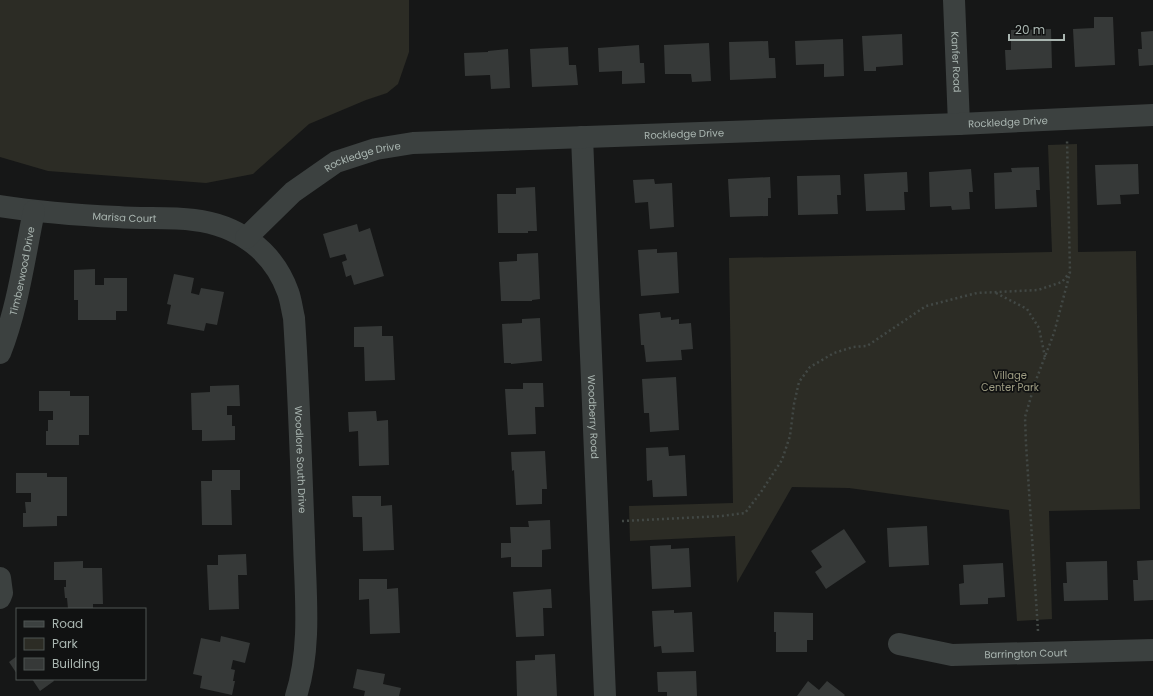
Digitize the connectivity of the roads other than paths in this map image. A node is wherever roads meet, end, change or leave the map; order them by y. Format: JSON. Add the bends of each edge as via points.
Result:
{"nodes":[{"id":1,"x":954,"y":0,"type":"edge"},
{"id":2,"x":1153,"y":115,"type":"edge"},
{"id":3,"x":959,"y":124,"type":"junction"},
{"id":4,"x":582,"y":137,"type":"junction"},
{"id":5,"x":0,"y":206,"type":"edge"},
{"id":6,"x":34,"y":211,"type":"junction"},
{"id":7,"x":246,"y":238,"type":"junction"},
{"id":8,"x":0,"y":353,"type":"edge"},
{"id":9,"x":0,"y":578,"type":"edge"},
{"id":10,"x":0,"y":598,"type":"edge"},
{"id":11,"x":899,"y":644,"type":"dead end"},
{"id":12,"x":1153,"y":650,"type":"edge"},
{"id":13,"x":296,"y":696,"type":"edge"},
{"id":14,"x":606,"y":696,"type":"edge"}],
"edges":[{"from":1,"to":3,"type":"street","name":"Kanfer Road"},
{"from":2,"to":3,"type":"street","name":"Rockledge Drive"},
{"from":3,"to":4,"type":"street","name":"Rockledge Drive"},
{"from":4,"to":7,"type":"street","name":"Rockledge Drive","via":[[413,143],[376,149],[336,162],[293,192]]},
{"from":4,"to":14,"type":"street","name":"Woodberry Road"},
{"from":5,"to":6,"type":"street","name":"Marisa Court"},
{"from":6,"to":7,"type":"street","name":"Marisa Court","via":[[194,220],[225,228]]},
{"from":6,"to":8,"type":"street","name":"Timberwood Drive","via":[[16,302]]},
{"from":7,"to":13,"type":"street","name":"Woodlore South Drive","via":[[260,249],[278,270],[289,292],[294,318],[307,636],[301,681]]},
{"from":9,"to":10,"type":"street"},
{"from":11,"to":12,"type":"street","name":"Barrington Court","via":[[952,655]]}]}
